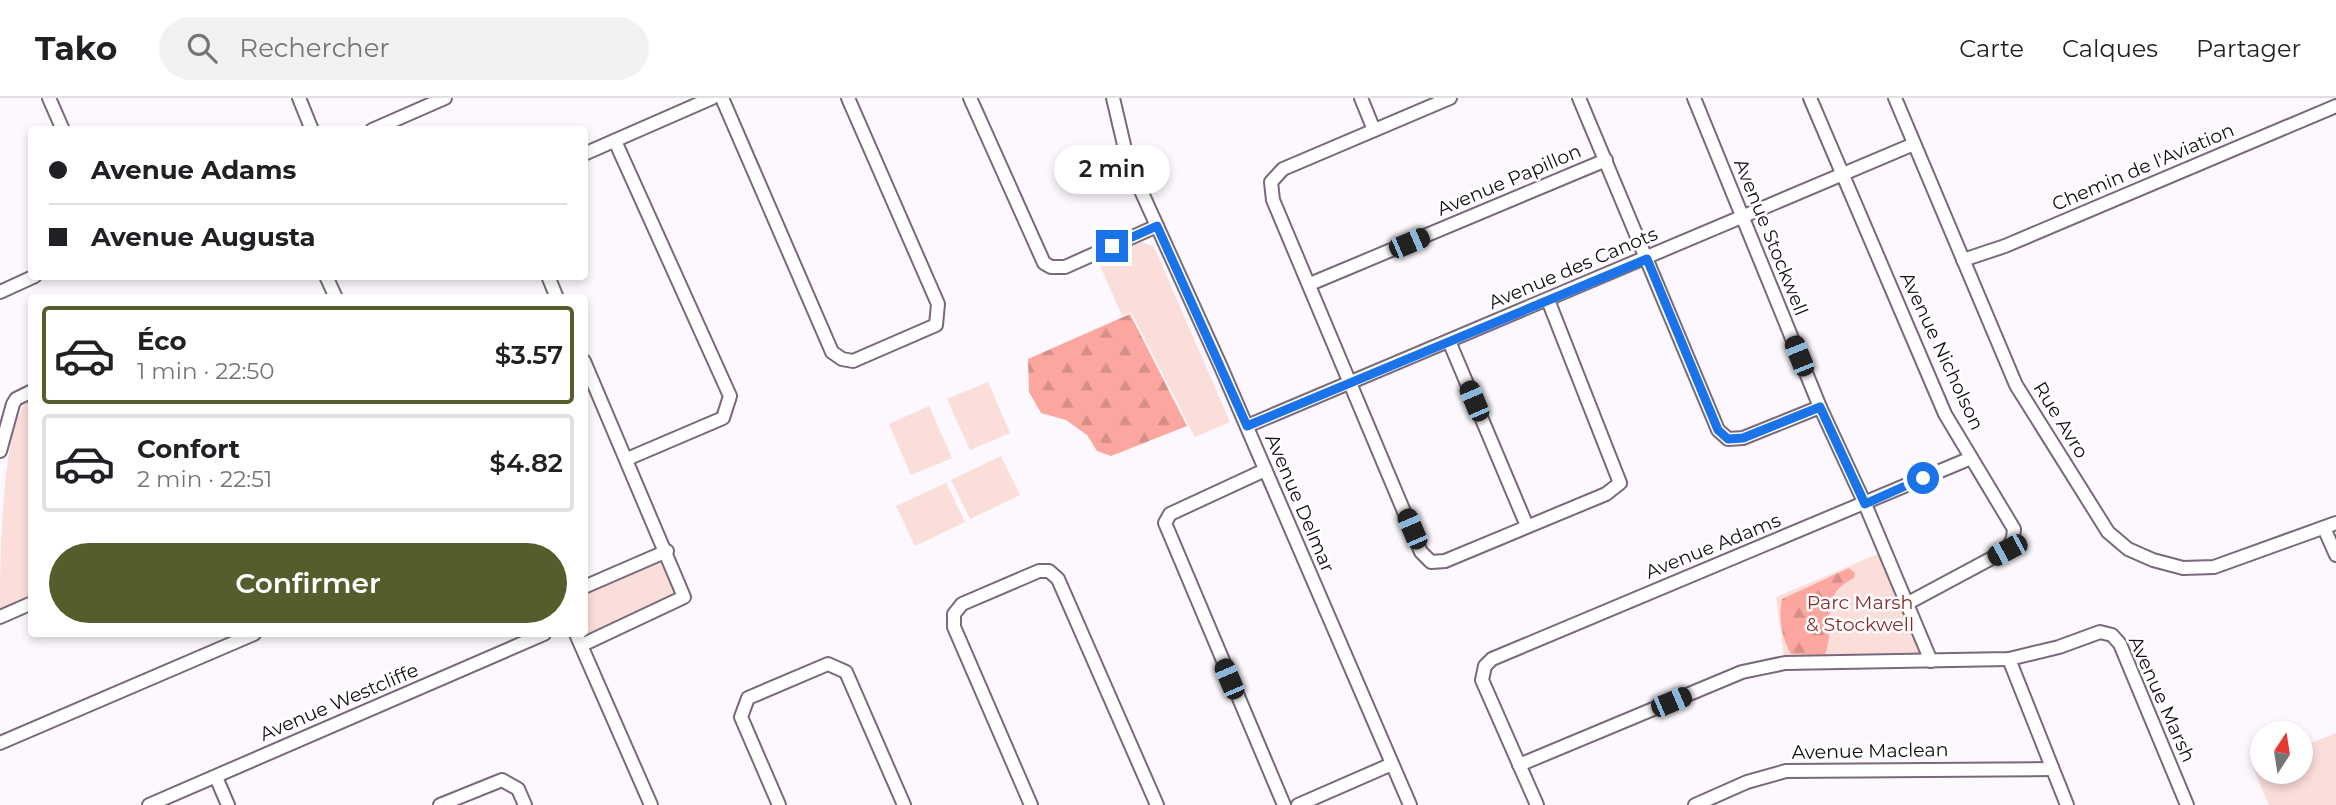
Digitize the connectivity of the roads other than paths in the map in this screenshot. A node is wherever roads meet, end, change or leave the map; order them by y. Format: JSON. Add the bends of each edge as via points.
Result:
{"nodes":[{"id":1,"x":49,"y":98,"type":"edge"},
{"id":2,"x":299,"y":98,"type":"edge"},
{"id":3,"x":445,"y":98,"type":"edge"},
{"id":4,"x":712,"y":98,"type":"edge"},
{"id":5,"x":722,"y":98,"type":"edge"},
{"id":6,"x":848,"y":98,"type":"edge"},
{"id":7,"x":970,"y":98,"type":"edge"},
{"id":8,"x":1113,"y":98,"type":"edge"},
{"id":9,"x":1361,"y":98,"type":"edge"},
{"id":10,"x":1450,"y":98,"type":"edge"},
{"id":11,"x":1579,"y":98,"type":"edge"},
{"id":12,"x":1694,"y":98,"type":"edge"},
{"id":13,"x":1810,"y":98,"type":"edge"},
{"id":14,"x":1895,"y":98,"type":"edge"},
{"id":15,"x":2336,"y":106,"type":"edge"},
{"id":16,"x":61,"y":126,"type":"edge"},
{"id":17,"x":310,"y":126,"type":"edge"},
{"id":18,"x":381,"y":126,"type":"edge"},
{"id":19,"x":1374,"y":130,"type":"junction"},
{"id":20,"x":615,"y":141,"type":"junction"},
{"id":21,"x":1914,"y":144,"type":"junction"},
{"id":22,"x":588,"y":152,"type":"edge"},
{"id":23,"x":1606,"y":160,"type":"junction"},
{"id":24,"x":1843,"y":175,"type":"junction"},
{"id":25,"x":1741,"y":218,"type":"junction"},
{"id":26,"x":1157,"y":226,"type":"junction"},
{"id":27,"x":1647,"y":259,"type":"junction"},
{"id":28,"x":1963,"y":260,"type":"junction"},
{"id":29,"x":28,"y":279,"type":"edge"},
{"id":30,"x":1310,"y":284,"type":"junction"},
{"id":31,"x":0,"y":292,"type":"edge"},
{"id":32,"x":1548,"y":300,"type":"junction"},
{"id":33,"x":1449,"y":341,"type":"junction"},
{"id":34,"x":588,"y":370,"type":"edge"},
{"id":35,"x":1351,"y":381,"type":"junction"},
{"id":36,"x":28,"y":393,"type":"edge"},
{"id":37,"x":1820,"y":407,"type":"junction"},
{"id":38,"x":1247,"y":426,"type":"junction"},
{"id":39,"x":0,"y":451,"type":"edge"},
{"id":40,"x":1971,"y":458,"type":"junction"},
{"id":41,"x":627,"y":459,"type":"junction"},
{"id":42,"x":1265,"y":470,"type":"junction"},
{"id":43,"x":1865,"y":504,"type":"junction"},
{"id":44,"x":2330,"y":525,"type":"edge"},
{"id":45,"x":1527,"y":526,"type":"junction"},
{"id":46,"x":667,"y":551,"type":"junction"},
{"id":47,"x":2336,"y":555,"type":"edge"},
{"id":48,"x":588,"y":585,"type":"edge"},
{"id":49,"x":1908,"y":603,"type":"junction"},
{"id":50,"x":28,"y":605,"type":"edge"},
{"id":51,"x":0,"y":617,"type":"edge"},
{"id":52,"x":588,"y":635,"type":"edge"},
{"id":53,"x":247,"y":637,"type":"edge"},
{"id":54,"x":537,"y":637,"type":"edge"},
{"id":55,"x":579,"y":639,"type":"edge"},
{"id":56,"x":2009,"y":659,"type":"junction"},
{"id":57,"x":1931,"y":661,"type":"junction"},
{"id":58,"x":0,"y":743,"type":"edge"},
{"id":59,"x":1392,"y":764,"type":"junction"},
{"id":60,"x":1519,"y":765,"type":"junction"},
{"id":61,"x":2052,"y":769,"type":"junction"},
{"id":62,"x":216,"y":777,"type":"junction"},
{"id":63,"x":149,"y":805,"type":"edge"},
{"id":64,"x":228,"y":805,"type":"edge"},
{"id":65,"x":440,"y":805,"type":"edge"},
{"id":66,"x":525,"y":805,"type":"edge"},
{"id":67,"x":651,"y":805,"type":"edge"},
{"id":68,"x":779,"y":805,"type":"edge"},
{"id":69,"x":904,"y":805,"type":"edge"},
{"id":70,"x":1031,"y":805,"type":"edge"},
{"id":71,"x":1157,"y":805,"type":"edge"},
{"id":72,"x":1284,"y":805,"type":"edge"},
{"id":73,"x":1298,"y":805,"type":"edge"},
{"id":74,"x":1410,"y":805,"type":"edge"},
{"id":75,"x":1537,"y":805,"type":"edge"},
{"id":76,"x":1695,"y":805,"type":"edge"},
{"id":77,"x":2067,"y":805,"type":"edge"},
{"id":78,"x":2187,"y":805,"type":"edge"}],
"edges":[{"from":1,"to":16,"type":"street"},
{"from":2,"to":17,"type":"street"},
{"from":3,"to":18,"type":"street"},
{"from":4,"to":20,"type":"street"},
{"from":5,"to":6,"type":"street","via":[[832,352],[853,361],[936,325],[939,314]]},
{"from":7,"to":26,"type":"street","via":[[1044,263],[1065,267]]},
{"from":8,"to":26,"type":"street","name":"Avenue Delmar","via":[[1128,162]]},
{"from":9,"to":19,"type":"street"},
{"from":10,"to":19,"type":"street"},
{"from":11,"to":23,"type":"street"},
{"from":12,"to":25,"type":"street","name":"Avenue Stockwell"},
{"from":13,"to":24,"type":"street","name":"Avenue Nicholson"},
{"from":14,"to":21,"type":"street","name":"Rue Avro"},
{"from":15,"to":28,"type":"street","name":"Chemin de l'Aviation"},
{"from":19,"to":30,"type":"street","via":[[1283,169],[1270,182],[1273,200]]},
{"from":20,"to":22,"type":"street"},
{"from":20,"to":41,"type":"street","via":[[730,396],[723,418]]},
{"from":21,"to":24,"type":"street","name":"Avenue des Canots"},
{"from":21,"to":28,"type":"street","name":"Rue Avro"},
{"from":23,"to":27,"type":"street"},
{"from":23,"to":30,"type":"street","name":"Avenue Papillon"},
{"from":24,"to":25,"type":"street","name":"Avenue des Canots"},
{"from":24,"to":40,"type":"street","name":"Avenue Nicholson","via":[[1945,414]]},
{"from":25,"to":27,"type":"street","name":"Avenue des Canots"},
{"from":25,"to":37,"type":"street","name":"Avenue Stockwell"},
{"from":26,"to":38,"type":"street","name":"Avenue Delmar"},
{"from":27,"to":32,"type":"street","name":"Avenue des Canots"},
{"from":27,"to":37,"type":"street","via":[[1718,430],[1728,439],[1743,438]]},
{"from":28,"to":44,"type":"street","name":"Rue Avro","via":[[2016,385],[2108,532],[2128,548],[2183,568],[2214,567]]},
{"from":29,"to":31,"type":"street"},
{"from":30,"to":35,"type":"street"},
{"from":32,"to":33,"type":"street","name":"Avenue des Canots"},
{"from":32,"to":45,"type":"street","via":[[1620,483],[1606,494]]},
{"from":33,"to":35,"type":"street","name":"Avenue des Canots"},
{"from":33,"to":45,"type":"street"},
{"from":34,"to":41,"type":"street"},
{"from":35,"to":38,"type":"street","name":"Avenue des Canots"},
{"from":35,"to":45,"type":"street","via":[[1421,552],[1431,562],[1445,561]]},
{"from":36,"to":39,"type":"street","via":[[13,404]]},
{"from":37,"to":43,"type":"street","name":"Avenue Stockwell"},
{"from":38,"to":42,"type":"street","name":"Avenue Delmar"},
{"from":40,"to":43,"type":"street","name":"Avenue Adams"},
{"from":40,"to":49,"type":"street","name":"Avenue Nicholson","via":[[2014,529],[2013,538],[2007,550]]},
{"from":41,"to":46,"type":"street"},
{"from":42,"to":59,"type":"street","name":"Avenue Delmar"},
{"from":42,"to":72,"type":"street","via":[[1170,514],[1165,523]]},
{"from":43,"to":49,"type":"street","name":"Avenue Stockwell"},
{"from":43,"to":60,"type":"street","name":"Avenue Adams","via":[[1492,659],[1482,680]]},
{"from":44,"to":47,"type":"street"},
{"from":46,"to":48,"type":"street"},
{"from":46,"to":52,"type":"street","via":[[684,597]]},
{"from":49,"to":57,"type":"street","name":"Avenue Stockwell"},
{"from":50,"to":51,"type":"street"},
{"from":53,"to":58,"type":"street"},
{"from":54,"to":62,"type":"street","name":"Avenue Westcliffe"},
{"from":55,"to":67,"type":"street"},
{"from":56,"to":57,"type":"street","name":"Avenue Marsh"},
{"from":56,"to":61,"type":"street"},
{"from":56,"to":78,"type":"street","name":"Avenue Marsh","via":[[2100,632],[2112,635],[2120,644]]},
{"from":57,"to":60,"type":"street","name":"Avenue Marsh","via":[[1784,663],[1742,672]]},
{"from":59,"to":73,"type":"street"},
{"from":59,"to":74,"type":"street","name":"Avenue Delmar"},
{"from":60,"to":75,"type":"street"},
{"from":61,"to":76,"type":"street","name":"Avenue Maclean","via":[[1786,771]]},
{"from":61,"to":77,"type":"street"},
{"from":62,"to":63,"type":"street","name":"Avenue Westcliffe"},
{"from":62,"to":64,"type":"street"},
{"from":65,"to":66,"type":"street","via":[[502,780],[519,789]]},
{"from":68,"to":69,"type":"street","via":[[741,717],[743,707],[748,698],[828,664],[846,671]]},
{"from":70,"to":71,"type":"street","via":[[954,626],[954,614],[962,604],[1039,570],[1058,579]]}]}
